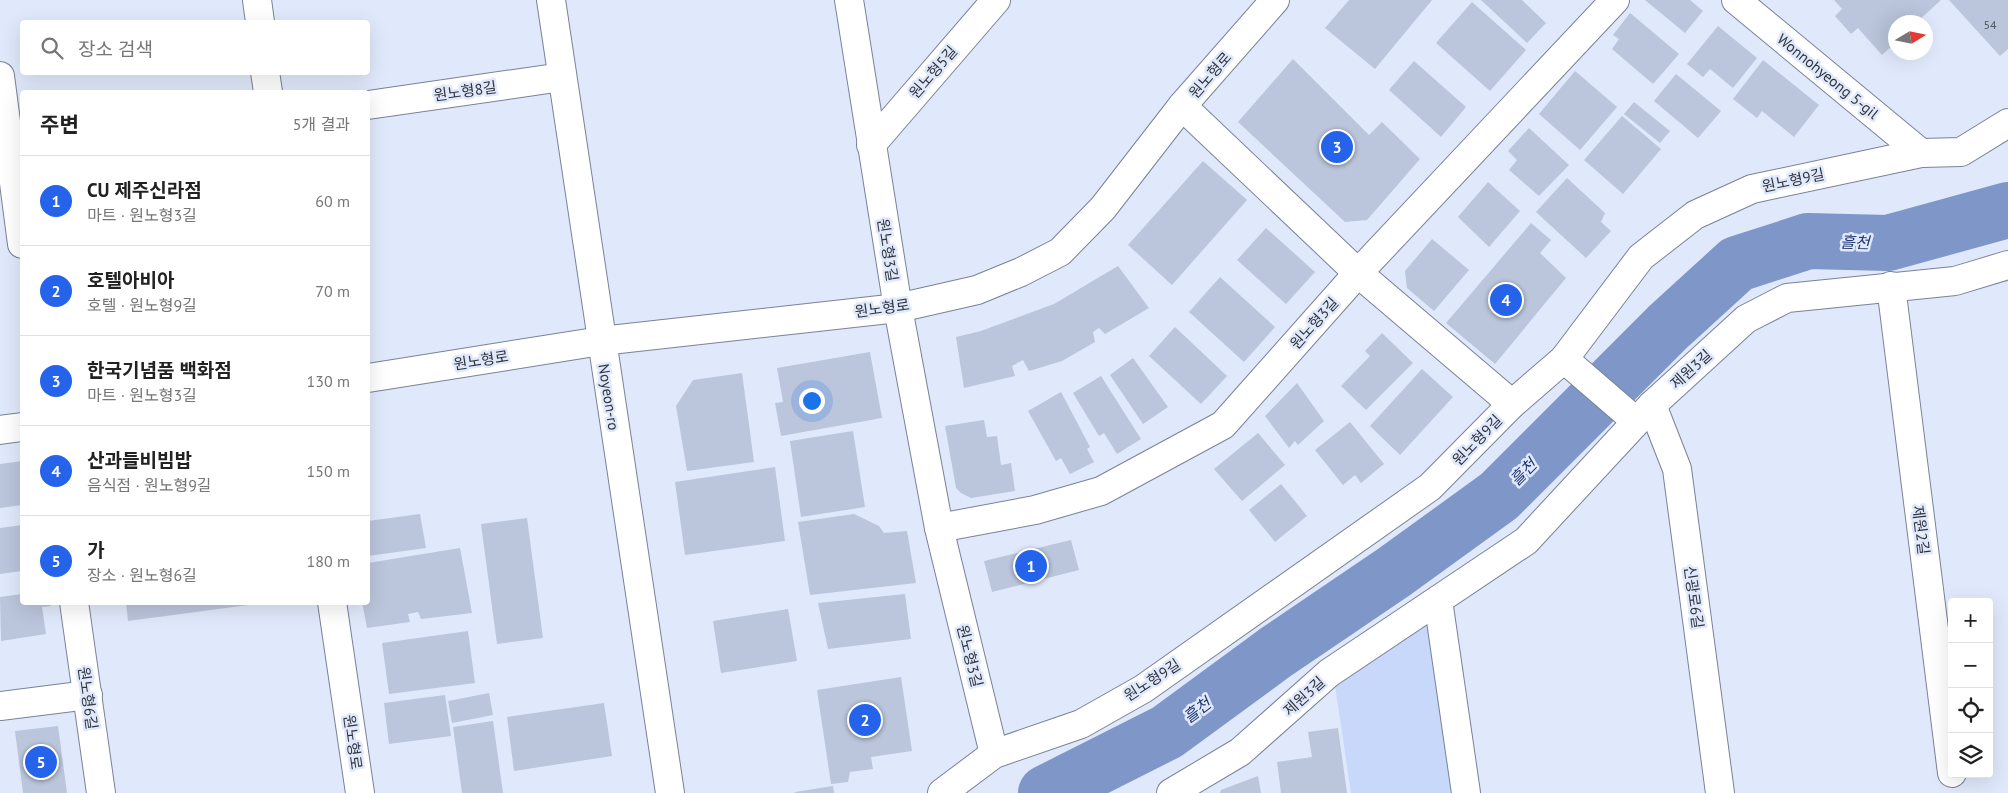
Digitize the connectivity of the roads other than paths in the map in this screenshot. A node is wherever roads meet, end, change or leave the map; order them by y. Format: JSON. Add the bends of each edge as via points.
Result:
{"nodes":[{"id":1,"x":257,"y":0,"type":"edge"},
{"id":2,"x":551,"y":0,"type":"edge"},
{"id":3,"x":849,"y":0,"type":"edge"},
{"id":4,"x":996,"y":0,"type":"edge"},
{"id":5,"x":1275,"y":0,"type":"edge"},
{"id":6,"x":1614,"y":0,"type":"edge"},
{"id":7,"x":1736,"y":0,"type":"edge"},
{"id":8,"x":260,"y":20,"type":"edge"},
{"id":9,"x":266,"y":75,"type":"edge"},
{"id":10,"x":0,"y":76,"type":"edge"},
{"id":11,"x":562,"y":77,"type":"junction"},
{"id":12,"x":268,"y":90,"type":"edge"},
{"id":13,"x":370,"y":105,"type":"edge"},
{"id":14,"x":1182,"y":106,"type":"junction"},
{"id":15,"x":2008,"y":123,"type":"edge"},
{"id":16,"x":871,"y":145,"type":"junction"},
{"id":17,"x":1921,"y":153,"type":"junction"},
{"id":18,"x":11,"y":159,"type":"edge"},
{"id":19,"x":20,"y":229,"type":"edge"},
{"id":20,"x":2008,"y":265,"type":"edge"},
{"id":21,"x":1358,"y":273,"type":"junction"},
{"id":22,"x":1891,"y":286,"type":"junction"},
{"id":23,"x":898,"y":308,"type":"junction"},
{"id":24,"x":601,"y":341,"type":"junction"},
{"id":25,"x":1564,"y":359,"type":"junction"},
{"id":26,"x":370,"y":378,"type":"edge"},
{"id":27,"x":1512,"y":404,"type":"junction"},
{"id":28,"x":1641,"y":410,"type":"junction"},
{"id":29,"x":20,"y":427,"type":"edge"},
{"id":30,"x":0,"y":430,"type":"edge"},
{"id":31,"x":939,"y":528,"type":"junction"},
{"id":32,"x":1438,"y":600,"type":"junction"},
{"id":33,"x":74,"y":605,"type":"edge"},
{"id":34,"x":332,"y":605,"type":"edge"},
{"id":35,"x":88,"y":695,"type":"junction"},
{"id":36,"x":0,"y":706,"type":"edge"},
{"id":37,"x":1948,"y":742,"type":"edge"},
{"id":38,"x":994,"y":754,"type":"junction"},
{"id":39,"x":1952,"y":778,"type":"edge"},
{"id":40,"x":101,"y":793,"type":"edge"},
{"id":41,"x":360,"y":793,"type":"edge"},
{"id":42,"x":670,"y":793,"type":"edge"},
{"id":43,"x":942,"y":793,"type":"edge"},
{"id":44,"x":1171,"y":793,"type":"edge"},
{"id":45,"x":1466,"y":793,"type":"edge"},
{"id":46,"x":1720,"y":793,"type":"edge"},
{"id":47,"x":1954,"y":793,"type":"edge"}],
"edges":[{"from":1,"to":8,"type":"street"},
{"from":2,"to":11,"type":"street","name":"Noyeon-ro"},
{"from":3,"to":16,"type":"street","name":"원노형3길"},
{"from":4,"to":16,"type":"street","name":"원노형5길"},
{"from":5,"to":14,"type":"street","name":"원노형로"},
{"from":6,"to":21,"type":"street","name":"원노형3길"},
{"from":7,"to":17,"type":"street","name":"Wonnohyeong 5-gil"},
{"from":9,"to":12,"type":"street"},
{"from":10,"to":18,"type":"street"},
{"from":11,"to":13,"type":"street","name":"원노형8길"},
{"from":11,"to":24,"type":"street","name":"Noyeon-ro"},
{"from":14,"to":21,"type":"street"},
{"from":14,"to":23,"type":"street","name":"원노형로","via":[[1103,208],[1060,252],[977,290]]},
{"from":15,"to":17,"type":"street","name":"원노형9길","via":[[1961,152]]},
{"from":16,"to":23,"type":"street","name":"원노형3길"},
{"from":17,"to":25,"type":"street","name":"원노형9길","via":[[1752,189],[1695,215],[1641,257]]},
{"from":18,"to":19,"type":"street"},
{"from":20,"to":22,"type":"street","name":"제원3길","via":[[1955,281]]},
{"from":21,"to":27,"type":"street"},
{"from":21,"to":31,"type":"street","name":"원노형3길","via":[[1223,425],[1101,491],[1035,510]]},
{"from":22,"to":28,"type":"street","name":"제원3길","via":[[1787,298],[1746,319]]},
{"from":22,"to":37,"type":"street","name":"제원2길"},
{"from":23,"to":24,"type":"street","name":"원노형로"},
{"from":23,"to":31,"type":"street","name":"원노형3길"},
{"from":24,"to":26,"type":"street","name":"원노형로"},
{"from":24,"to":42,"type":"street","name":"Noyeon-ro"},
{"from":25,"to":27,"type":"street","name":"원노형9길"},
{"from":25,"to":28,"type":"street","via":[[1584,377]]},
{"from":27,"to":38,"type":"street","name":"원노형9길","via":[[1430,488],[1143,689],[1081,724]]},
{"from":28,"to":32,"type":"street","name":"제원3길","via":[[1526,542]]},
{"from":28,"to":46,"type":"street","name":"신광로6길","via":[[1677,469]]},
{"from":29,"to":30,"type":"street"},
{"from":31,"to":38,"type":"street","name":"원노형3길"},
{"from":32,"to":44,"type":"street","name":"제원3길","via":[[1329,673],[1240,752]]},
{"from":32,"to":45,"type":"street"},
{"from":33,"to":35,"type":"street","name":"원노형6길"},
{"from":34,"to":41,"type":"street","name":"원노형로"},
{"from":35,"to":36,"type":"street"},
{"from":35,"to":40,"type":"street","name":"원노형6길"},
{"from":38,"to":43,"type":"street","name":"원노형9길"},
{"from":39,"to":47,"type":"street","name":"제원2길"}]}
